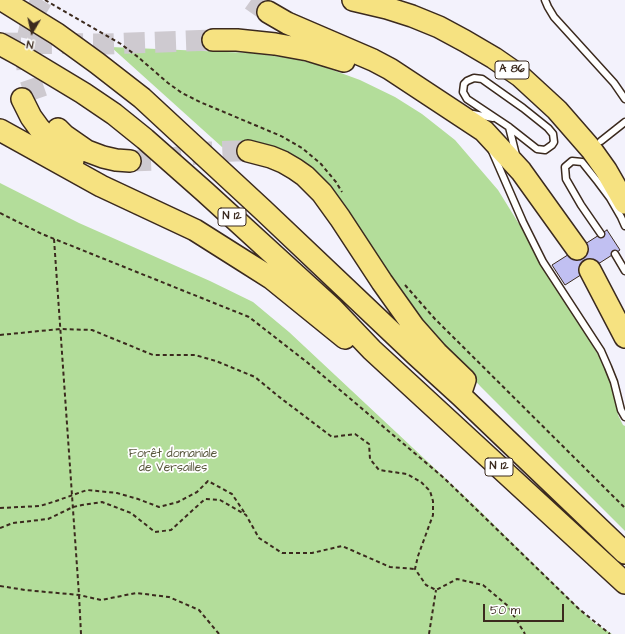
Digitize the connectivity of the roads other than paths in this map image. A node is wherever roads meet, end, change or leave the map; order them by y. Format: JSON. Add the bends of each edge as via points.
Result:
{"nodes":[{"id":1,"x":2,"y":0,"type":"edge"},
{"id":2,"x":353,"y":0,"type":"edge"},
{"id":3,"x":403,"y":0,"type":"edge"},
{"id":4,"x":545,"y":0,"type":"edge"},
{"id":5,"x":268,"y":12,"type":"tunnel mouth"},
{"id":6,"x":213,"y":40,"type":"tunnel mouth"},
{"id":7,"x":0,"y":44,"type":"edge"},
{"id":8,"x":625,"y":99,"type":"edge"},
{"id":9,"x":450,"y":109,"type":"junction"},
{"id":10,"x":625,"y":122,"type":"edge"},
{"id":11,"x":490,"y":125,"type":"junction"},
{"id":12,"x":508,"y":128,"type":"junction"},
{"id":13,"x":0,"y":130,"type":"edge"},
{"id":14,"x":601,"y":141,"type":"junction"},
{"id":15,"x":248,"y":151,"type":"tunnel mouth"},
{"id":16,"x":130,"y":161,"type":"tunnel mouth"},
{"id":17,"x":521,"y":171,"type":"junction"},
{"id":18,"x":625,"y":177,"type":"edge"},
{"id":19,"x":625,"y":203,"type":"edge"},
{"id":20,"x":625,"y":226,"type":"edge"},
{"id":21,"x":195,"y":230,"type":"junction"},
{"id":22,"x":601,"y":234,"type":"dead end"},
{"id":23,"x":577,"y":249,"type":"dead end"},
{"id":24,"x":615,"y":254,"type":"dead end"},
{"id":25,"x":590,"y":270,"type":"dead end"},
{"id":26,"x":625,"y":271,"type":"edge"},
{"id":27,"x":625,"y":337,"type":"edge"},
{"id":28,"x":372,"y":350,"type":"junction"},
{"id":29,"x":460,"y":395,"type":"junction"},
{"id":30,"x":625,"y":417,"type":"edge"},
{"id":31,"x":625,"y":553,"type":"edge"},
{"id":32,"x":625,"y":583,"type":"edge"}],
"edges":[{"from":1,"to":29,"type":"highway","number":"N 12","via":[[57,34],[142,98]]},
{"from":2,"to":19,"type":"highway","number":"A 86","via":[[412,16],[439,28],[494,58],[520,76],[558,110],[591,149]]},
{"from":3,"to":14,"type":"highway","via":[[469,28],[512,54],[550,85]]},
{"from":4,"to":8,"type":"lane","via":[[554,17],[614,83]]},
{"from":5,"to":9,"type":"highway","via":[[390,69]]},
{"from":6,"to":9,"type":"highway","via":[[276,44],[308,50],[390,78]]},
{"from":7,"to":28,"type":"highway","number":"N 12","via":[[83,93],[145,139],[332,308]]},
{"from":9,"to":11,"type":"highway"},
{"from":10,"to":14,"type":"lane"},
{"from":11,"to":12,"type":"lane"},
{"from":11,"to":12,"type":"lane","via":[[464,95],[463,88],[467,81],[474,78],[482,79],[551,130],[554,142],[545,150],[537,149]]},
{"from":11,"to":17,"type":"highway"},
{"from":11,"to":30,"type":"lane","via":[[523,222],[540,256],[601,352]]},
{"from":12,"to":17,"type":"lane"},
{"from":13,"to":21,"type":"highway","via":[[100,186]]},
{"from":14,"to":18,"type":"highway"},
{"from":15,"to":29,"type":"highway","via":[[283,162],[305,176],[322,193],[414,328],[465,380]]},
{"from":16,"to":21,"type":"highway","via":[[102,157],[76,145],[30,99],[32,117],[39,128],[73,161]]},
{"from":17,"to":23,"type":"highway"},
{"from":20,"to":22,"type":"lane","via":[[610,198],[582,162],[572,161],[565,167],[566,179]]},
{"from":21,"to":28,"type":"highway","via":[[271,278],[353,344]]},
{"from":24,"to":26,"type":"lane"},
{"from":25,"to":27,"type":"highway"},
{"from":28,"to":32,"type":"highway","number":"N 12"},
{"from":29,"to":31,"type":"highway","number":"N 12"}]}
